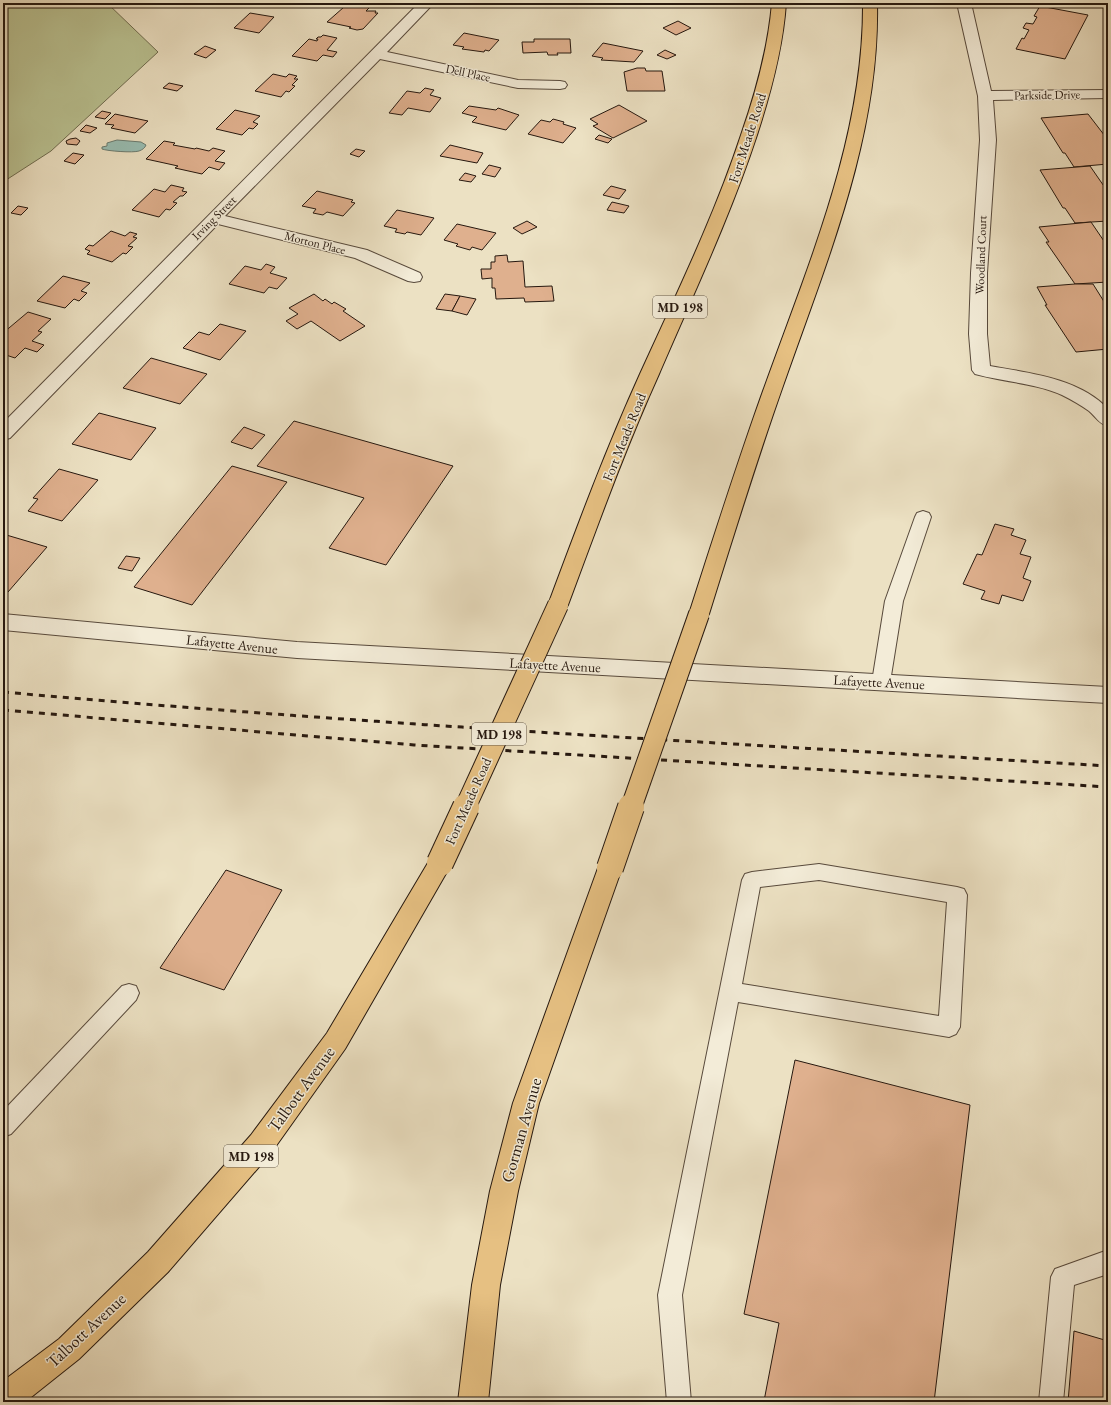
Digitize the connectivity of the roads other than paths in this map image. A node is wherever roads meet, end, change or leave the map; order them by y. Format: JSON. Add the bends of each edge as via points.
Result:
{"nodes":[{"id":1,"x":427,"y":3,"type":"edge"},
{"id":2,"x":779,"y":3,"type":"edge"},
{"id":3,"x":870,"y":3,"type":"edge"},
{"id":4,"x":964,"y":3,"type":"edge"},
{"id":5,"x":376,"y":54,"type":"junction"},
{"id":6,"x":560,"y":85,"type":"dead end"},
{"id":7,"x":1108,"y":94,"type":"edge"},
{"id":8,"x":985,"y":96,"type":"junction"},
{"id":9,"x":214,"y":218,"type":"junction"},
{"id":10,"x":414,"y":277,"type":"dead end"},
{"id":11,"x":1108,"y":420,"type":"edge"},
{"id":12,"x":3,"y":434,"type":"edge"},
{"id":13,"x":923,"y":517,"type":"dead end"},
{"id":14,"x":3,"y":622,"type":"edge"},
{"id":15,"x":881,"y":682,"type":"junction"},
{"id":16,"x":1108,"y":695,"type":"edge"},
{"id":17,"x":440,"y":863,"type":"joint"},
{"id":18,"x":729,"y":992,"type":"junction"},
{"id":19,"x":129,"y":993,"type":"dead end"},
{"id":20,"x":3,"y":1126,"type":"edge"},
{"id":21,"x":1108,"y":1262,"type":"edge"},
{"id":22,"x":3,"y":1400,"type":"edge"},
{"id":23,"x":473,"y":1402,"type":"edge"},
{"id":24,"x":680,"y":1402,"type":"edge"},
{"id":25,"x":1051,"y":1402,"type":"edge"}],
"edges":[{"from":1,"to":5,"type":"street","name":"Irving Street"},
{"from":2,"to":17,"type":"main road","name":"Fort Meade Road","number":"MD 198","bridge":true,"via":[[775,41],[741,164],[703,257],[634,410],[558,605]]},
{"from":3,"to":23,"type":"main road","name":"Gorman Avenue","bridge":true,"via":[[872,29],[869,68],[844,182],[760,424],[699,614],[526,1103],[504,1191],[486,1285]]},
{"from":4,"to":8,"type":"street","name":"Woodland Court"},
{"from":5,"to":6,"type":"street","name":"Dell Place","via":[[518,84]]},
{"from":5,"to":9,"type":"street","name":"Irving Street"},
{"from":7,"to":8,"type":"street","name":"Parkside Drive"},
{"from":8,"to":11,"type":"street","name":"Woodland Court","via":[[988,140],[978,273],[980,370],[1031,380],[1076,393],[1101,410]]},
{"from":9,"to":10,"type":"street","name":"Morton Place","via":[[361,254]]},
{"from":9,"to":12,"type":"street","name":"Irving Street"},
{"from":13,"to":15,"type":"lane","via":[[894,602]]},
{"from":14,"to":15,"type":"street","name":"Lafayette Avenue","via":[[297,650]]},
{"from":15,"to":16,"type":"street","name":"Lafayette Avenue"},
{"from":17,"to":22,"type":"main road","name":"Talbott Avenue","number":"MD 198","via":[[336,1041],[261,1144],[158,1262],[69,1349]]},
{"from":18,"to":18,"type":"lane","via":[[752,880],[819,872],[957,895],[949,1026]]},
{"from":18,"to":24,"type":"lane","via":[[670,1295]]},
{"from":19,"to":20,"type":"lane"},
{"from":21,"to":25,"type":"lane","via":[[1063,1277]]}]}
